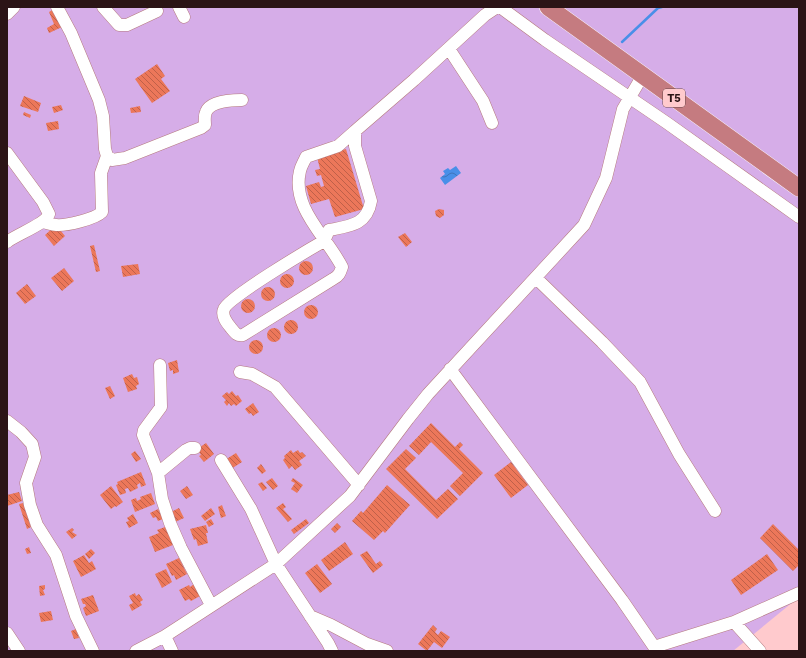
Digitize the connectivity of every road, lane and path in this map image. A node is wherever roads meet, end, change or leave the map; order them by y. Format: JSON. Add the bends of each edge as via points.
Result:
{"nodes":[{"id":1,"x":14,"y":7,"type":"edge"},
{"id":2,"x":57,"y":7,"type":"edge"},
{"id":3,"x":103,"y":7,"type":"edge"},
{"id":4,"x":497,"y":7,"type":"edge"},
{"id":5,"x":500,"y":7,"type":"edge"},
{"id":6,"x":548,"y":7,"type":"edge"},
{"id":7,"x":157,"y":11,"type":"dead end"},
{"id":8,"x":7,"y":14,"type":"edge"},
{"id":9,"x":449,"y":49,"type":"junction"},
{"id":10,"x":643,"y":75,"type":"junction"},
{"id":11,"x":629,"y":98,"type":"junction"},
{"id":12,"x":242,"y":100,"type":"dead end"},
{"id":13,"x":492,"y":122,"type":"dead end"},
{"id":14,"x":355,"y":131,"type":"junction"},
{"id":15,"x":7,"y":153,"type":"edge"},
{"id":16,"x":106,"y":156,"type":"junction"},
{"id":17,"x":799,"y":188,"type":"edge"},
{"id":18,"x":799,"y":217,"type":"edge"},
{"id":19,"x":43,"y":222,"type":"junction"},
{"id":20,"x":324,"y":241,"type":"junction"},
{"id":21,"x":7,"y":242,"type":"edge"},
{"id":22,"x":536,"y":278,"type":"junction"},
{"id":23,"x":160,"y":365,"type":"dead end"},
{"id":24,"x":450,"y":369,"type":"junction"},
{"id":25,"x":240,"y":372,"type":"dead end"},
{"id":26,"x":7,"y":421,"type":"edge"},
{"id":27,"x":195,"y":448,"type":"dead end"},
{"id":28,"x":221,"y":460,"type":"dead end"},
{"id":29,"x":158,"y":473,"type":"junction"},
{"id":30,"x":359,"y":485,"type":"junction"},
{"id":31,"x":715,"y":511,"type":"dead end"},
{"id":32,"x":276,"y":564,"type":"junction"},
{"id":33,"x":799,"y":593,"type":"edge"},
{"id":34,"x":211,"y":606,"type":"junction"},
{"id":35,"x":310,"y":616,"type":"junction"},
{"id":36,"x":734,"y":622,"type":"junction"},
{"id":37,"x":7,"y":634,"type":"edge"},
{"id":38,"x":164,"y":636,"type":"junction"},
{"id":39,"x":656,"y":649,"type":"edge"},
{"id":40,"x":19,"y":651,"type":"edge"},
{"id":41,"x":93,"y":651,"type":"edge"},
{"id":42,"x":136,"y":651,"type":"edge"},
{"id":43,"x":172,"y":651,"type":"edge"},
{"id":44,"x":332,"y":651,"type":"edge"},
{"id":45,"x":388,"y":651,"type":"edge"},
{"id":46,"x":760,"y":651,"type":"edge"}],
"edges":[{"from":1,"to":8,"type":"street"},
{"from":2,"to":16,"type":"street","via":[[71,33],[99,100]]},
{"from":3,"to":7,"type":"street","via":[[119,25],[127,25]]},
{"from":4,"to":9,"type":"street"},
{"from":5,"to":11,"type":"street"},
{"from":6,"to":10,"type":"highway","number":"T5"},
{"from":9,"to":13,"type":"street","via":[[483,101]]},
{"from":9,"to":14,"type":"street"},
{"from":10,"to":11,"type":"street"},
{"from":10,"to":17,"type":"highway","number":"T5"},
{"from":11,"to":18,"type":"street"},
{"from":11,"to":22,"type":"street","via":[[623,109],[606,178],[589,216],[584,225]]},
{"from":12,"to":16,"type":"street","via":[[232,100],[207,109],[205,125],[182,136],[125,158],[112,160]]},
{"from":14,"to":20,"type":"street","via":[[354,146],[371,201],[369,210],[358,223],[329,230]]},
{"from":14,"to":20,"type":"street","via":[[338,146],[306,157],[300,170],[298,188],[304,208]]},
{"from":15,"to":19,"type":"street","via":[[47,208],[48,218]]},
{"from":16,"to":19,"type":"street","via":[[101,174],[102,212],[92,218],[62,225]]},
{"from":19,"to":21,"type":"street"},
{"from":20,"to":20,"type":"street","via":[[227,304],[223,312],[224,318],[236,334],[243,335],[338,276],[342,267]]},
{"from":22,"to":24,"type":"street"},
{"from":22,"to":31,"type":"street","via":[[640,382]]},
{"from":23,"to":29,"type":"street","via":[[161,406],[143,433]]},
{"from":24,"to":30,"type":"street","via":[[408,419]]},
{"from":24,"to":39,"type":"street"},
{"from":25,"to":30,"type":"street","via":[[252,374],[275,387]]},
{"from":26,"to":41,"type":"street","via":[[32,444],[35,457],[26,483],[30,505],[37,525],[56,555],[76,616]]},
{"from":27,"to":29,"type":"street","via":[[186,450]]},
{"from":28,"to":32,"type":"street","via":[[251,509]]},
{"from":29,"to":34,"type":"street","via":[[162,499],[170,523]]},
{"from":30,"to":32,"type":"street","via":[[335,511]]},
{"from":32,"to":34,"type":"street"},
{"from":32,"to":35,"type":"street"},
{"from":33,"to":36,"type":"street"},
{"from":34,"to":38,"type":"street"},
{"from":35,"to":44,"type":"street"},
{"from":35,"to":45,"type":"street","via":[[367,644]]},
{"from":36,"to":39,"type":"street"},
{"from":36,"to":46,"type":"street"},
{"from":37,"to":40,"type":"street"},
{"from":38,"to":42,"type":"street"},
{"from":38,"to":43,"type":"street"}]}
